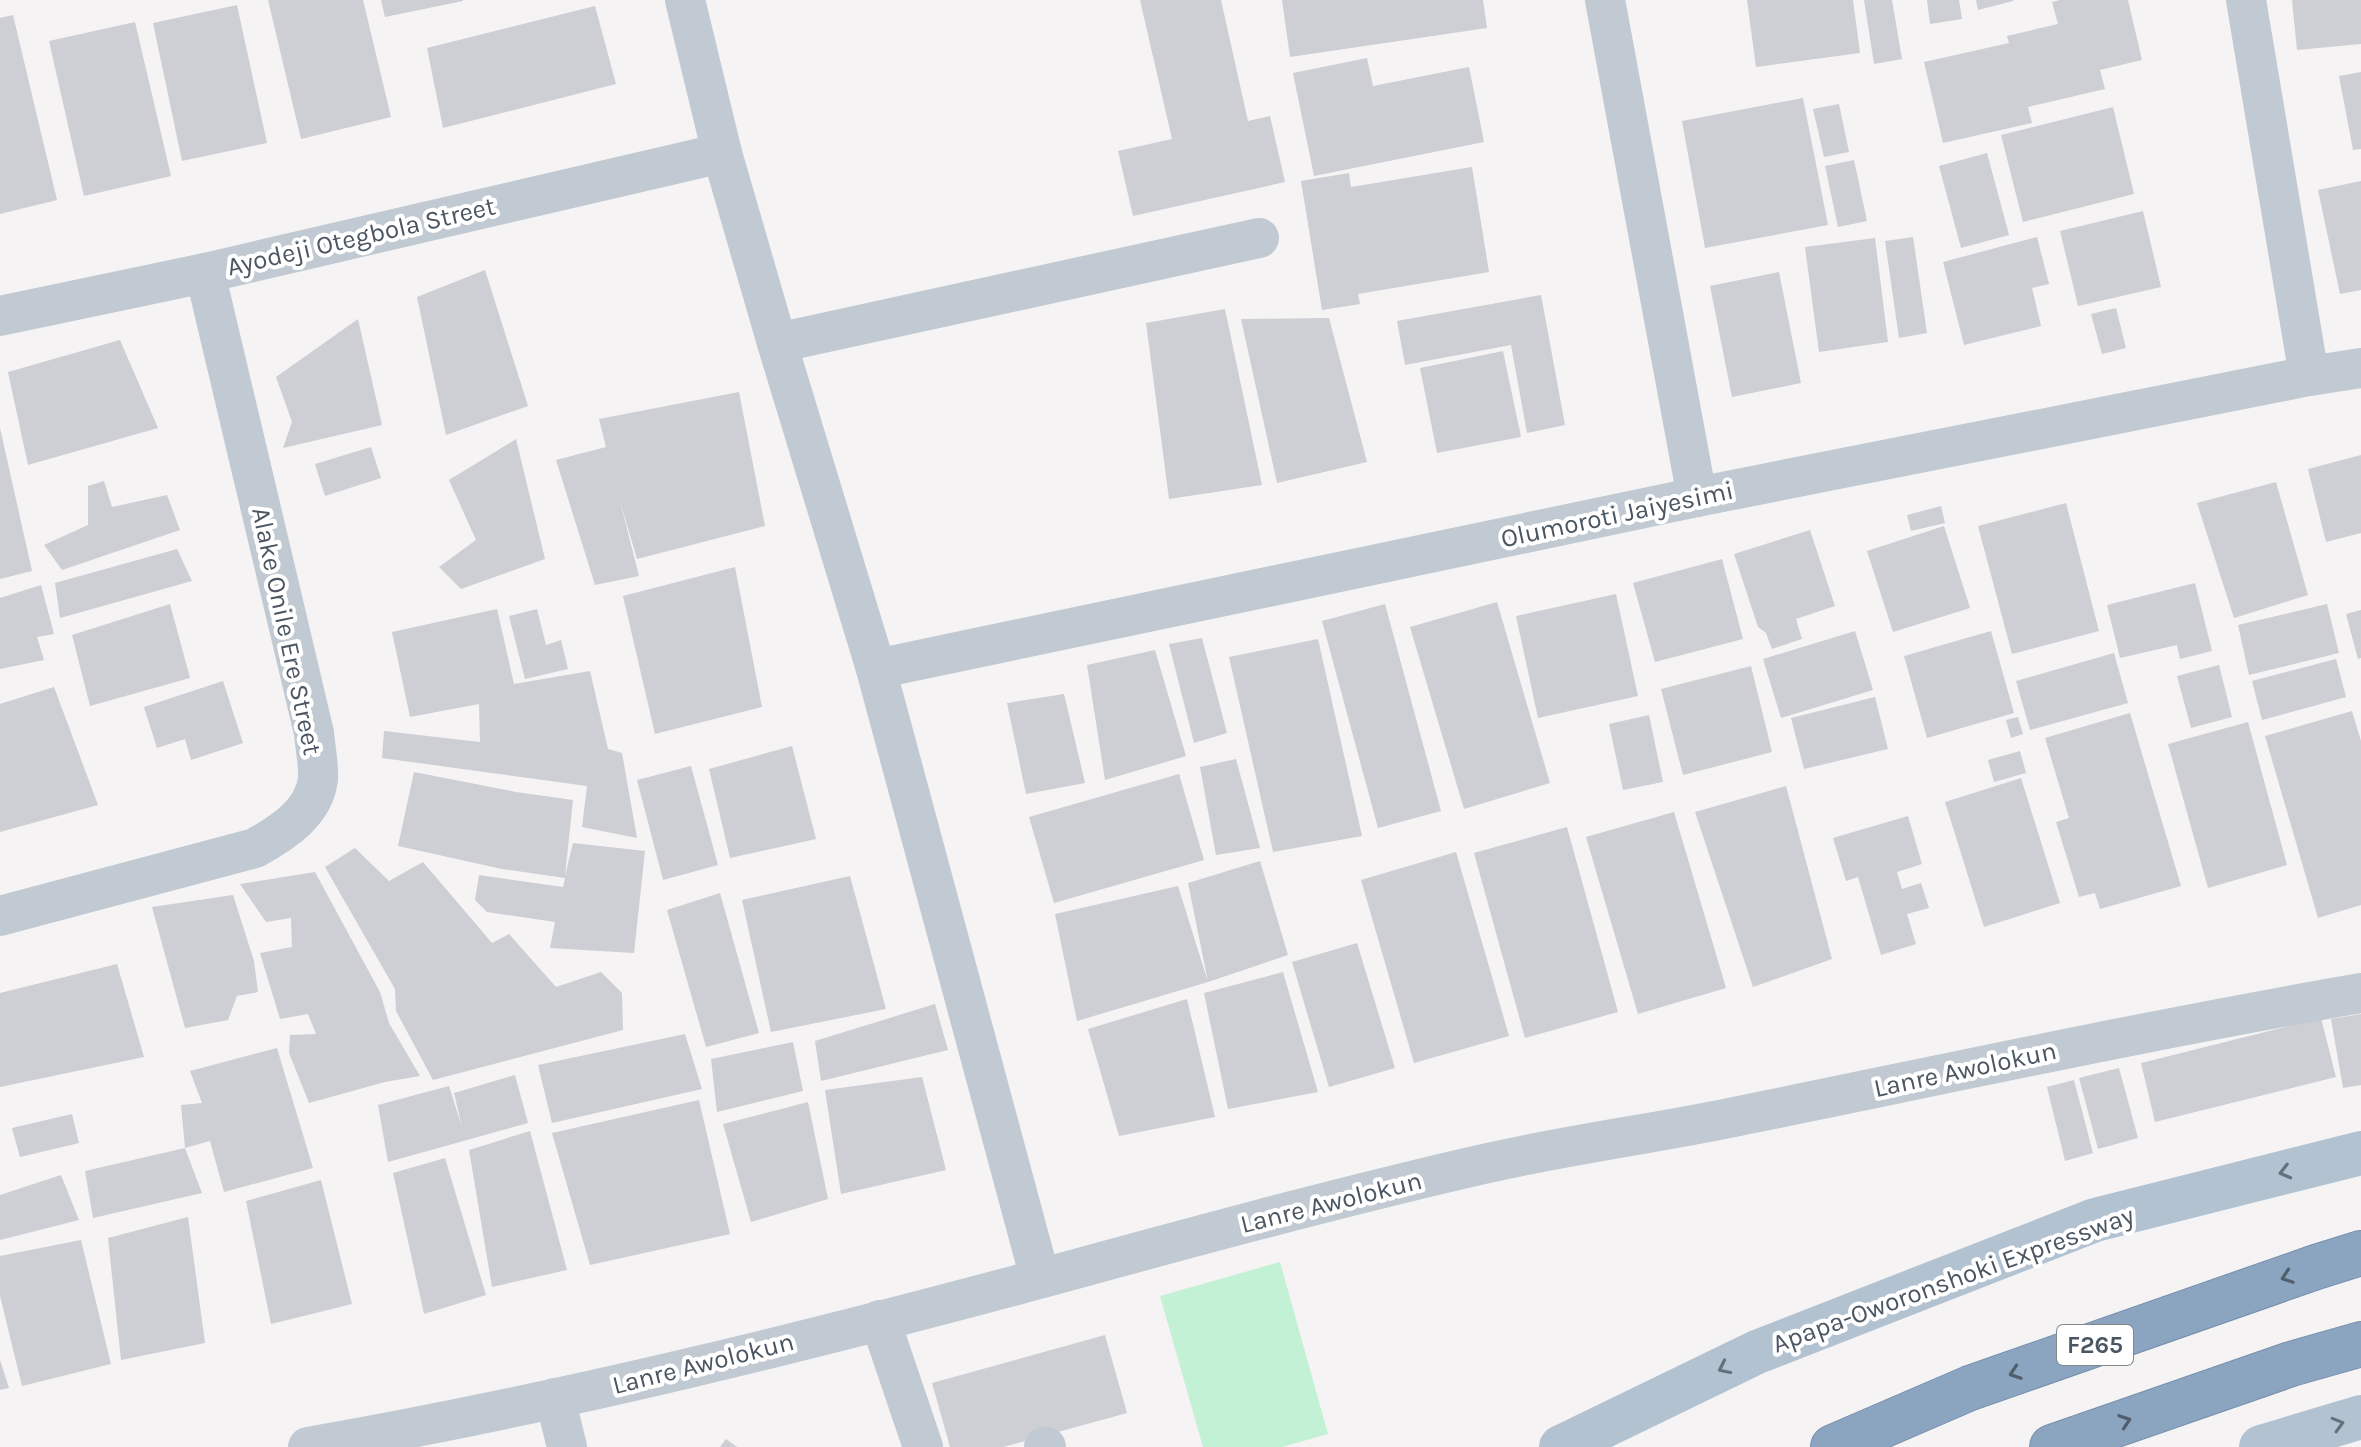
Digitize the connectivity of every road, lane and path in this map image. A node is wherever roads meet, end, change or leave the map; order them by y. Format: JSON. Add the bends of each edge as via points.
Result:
{"nodes":[{"id":1,"x":685,"y":0,"type":"edge"},
{"id":2,"x":1605,"y":0,"type":"edge"},
{"id":3,"x":2246,"y":0,"type":"edge"},
{"id":4,"x":722,"y":153,"type":"junction"},
{"id":5,"x":1259,"y":238,"type":"dead end"},
{"id":6,"x":205,"y":273,"type":"junction"},
{"id":7,"x":0,"y":316,"type":"edge"},
{"id":8,"x":777,"y":343,"type":"junction"},
{"id":9,"x":2361,"y":368,"type":"edge"},
{"id":10,"x":2309,"y":376,"type":"junction"},
{"id":11,"x":1697,"y":497,"type":"junction"},
{"id":12,"x":876,"y":669,"type":"junction"},
{"id":13,"x":0,"y":916,"type":"edge"},
{"id":14,"x":2361,"y":993,"type":"edge"},
{"id":15,"x":2361,"y":1153,"type":"edge"},
{"id":16,"x":2361,"y":1253,"type":"edge"},
{"id":17,"x":1040,"y":1278,"type":"junction"},
{"id":18,"x":880,"y":1320,"type":"junction"},
{"id":19,"x":2361,"y":1344,"type":"edge"},
{"id":20,"x":555,"y":1398,"type":"junction"},
{"id":21,"x":2361,"y":1417,"type":"edge"},
{"id":22,"x":2268,"y":1446,"type":"edge"},
{"id":23,"x":308,"y":1447,"type":"edge"},
{"id":24,"x":567,"y":1447,"type":"edge"},
{"id":25,"x":923,"y":1447,"type":"edge"},
{"id":26,"x":1561,"y":1447,"type":"edge"},
{"id":27,"x":1833,"y":1447,"type":"edge"},
{"id":28,"x":2052,"y":1447,"type":"edge"}],
"edges":[{"from":1,"to":4,"type":"street"},
{"from":2,"to":11,"type":"street"},
{"from":3,"to":10,"type":"street"},
{"from":4,"to":6,"type":"street","name":"Ayodeji Otegbola Street"},
{"from":4,"to":8,"type":"street"},
{"from":5,"to":8,"type":"street"},
{"from":6,"to":7,"type":"street","name":"Ayodeji Otegbola Street"},
{"from":6,"to":13,"type":"street","name":"Alake Onile Ere Street","via":[[314,733],[318,779],[307,808],[283,833],[255,848]]},
{"from":8,"to":12,"type":"street"},
{"from":9,"to":10,"type":"street","name":"Olumoroti Jaiyesimi"},
{"from":10,"to":11,"type":"street","name":"Olumoroti Jaiyesimi"},
{"from":11,"to":12,"type":"street","name":"Olumoroti Jaiyesimi"},
{"from":12,"to":17,"type":"street"},
{"from":14,"to":17,"type":"street","name":"Lanre Awolokun","via":[[1483,1164]]},
{"from":15,"to":26,"type":"main road","name":"Apapa-Oworonshoki Expressway","one_way":true,"via":[[2095,1220],[1757,1352]]},
{"from":16,"to":27,"type":"highway","number":"F265","one_way":true,"via":[[1970,1388]]},
{"from":17,"to":18,"type":"street","name":"Lanre Awolokun"},
{"from":18,"to":20,"type":"street","name":"Lanre Awolokun"},
{"from":18,"to":25,"type":"street"},
{"from":28,"to":19,"type":"highway","one_way":true},
{"from":20,"to":23,"type":"street","name":"Lanre Awolokun"},
{"from":20,"to":24,"type":"street"},
{"from":22,"to":21,"type":"main road","one_way":true}]}
